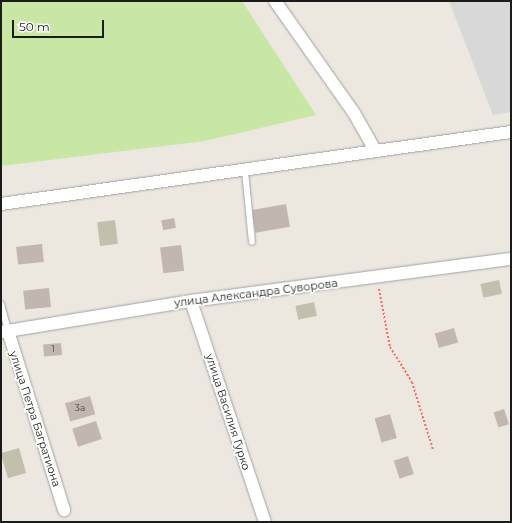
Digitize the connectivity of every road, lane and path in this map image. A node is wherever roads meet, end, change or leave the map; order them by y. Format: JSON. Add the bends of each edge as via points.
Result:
{"nodes":[{"id":1,"x":275,"y":1,"type":"edge"},
{"id":2,"x":511,"y":132,"type":"edge"},
{"id":3,"x":375,"y":150,"type":"junction"},
{"id":4,"x":245,"y":171,"type":"junction"},
{"id":5,"x":1,"y":204,"type":"edge"},
{"id":6,"x":252,"y":242,"type":"dead end"},
{"id":7,"x":511,"y":259,"type":"edge"},
{"id":8,"x":377,"y":278,"type":"junction"},
{"id":9,"x":192,"y":301,"type":"junction"},
{"id":10,"x":1,"y":304,"type":"edge"},
{"id":11,"x":4,"y":331,"type":"edge"},
{"id":12,"x":433,"y":450,"type":"dead end"},
{"id":13,"x":64,"y":510,"type":"dead end"},
{"id":14,"x":265,"y":522,"type":"edge"}],
"edges":[{"from":1,"to":3,"type":"street","via":[[354,114]]},
{"from":2,"to":3,"type":"street"},
{"from":3,"to":4,"type":"street"},
{"from":4,"to":5,"type":"street"},
{"from":4,"to":6,"type":"lane"},
{"from":7,"to":8,"type":"street","name":"улица Александра Суворова"},
{"from":8,"to":9,"type":"street","name":"улица Александра Суворова"},
{"from":8,"to":12,"type":"path","via":[[390,347],[412,382]]},
{"from":9,"to":11,"type":"street","name":"улица Александра Суворова"},
{"from":9,"to":14,"type":"street","name":"улица Василия Гурко"},
{"from":10,"to":11,"type":"lane","name":"улица Петра Багратиона"},
{"from":11,"to":13,"type":"street","name":"улица Петра Багратиона"}]}
